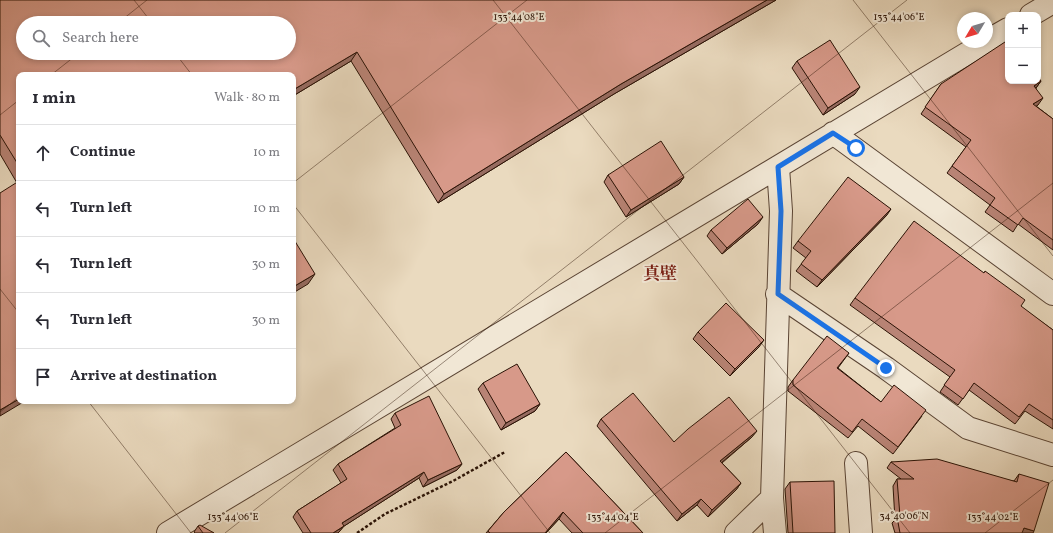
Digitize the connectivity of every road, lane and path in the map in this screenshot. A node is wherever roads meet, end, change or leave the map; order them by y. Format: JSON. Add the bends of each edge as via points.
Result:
{"nodes":[{"id":1,"x":1053,"y":2,"type":"edge"},
{"id":2,"x":1036,"y":12,"type":"edge"},
{"id":3,"x":1005,"y":31,"type":"edge"},
{"id":4,"x":993,"y":38,"type":"edge"},
{"id":5,"x":976,"y":48,"type":"edge"},
{"id":6,"x":833,"y":133,"type":"junction"},
{"id":7,"x":778,"y":167,"type":"junction"},
{"id":8,"x":778,"y":294,"type":"junction"},
{"id":9,"x":1053,"y":294,"type":"edge"},
{"id":10,"x":505,"y":452,"type":"dead end"},
{"id":11,"x":1053,"y":455,"type":"edge"},
{"id":12,"x":856,"y":463,"type":"dead end"},
{"id":13,"x":772,"y":498,"type":"junction"},
{"id":14,"x":168,"y":533,"type":"edge"},
{"id":15,"x":357,"y":533,"type":"edge"},
{"id":16,"x":736,"y":533,"type":"edge"},
{"id":17,"x":775,"y":533,"type":"edge"},
{"id":18,"x":861,"y":533,"type":"edge"}],
"edges":[{"from":1,"to":2,"type":"street"},
{"from":3,"to":4,"type":"street"},
{"from":5,"to":6,"type":"street"},
{"from":6,"to":7,"type":"street"},
{"from":6,"to":9,"type":"street"},
{"from":7,"to":8,"type":"street","via":[[781,211]]},
{"from":7,"to":14,"type":"street"},
{"from":8,"to":11,"type":"street","via":[[968,428]]},
{"from":8,"to":13,"type":"street"},
{"from":10,"to":15,"type":"path","via":[[454,481],[385,514]]},
{"from":12,"to":18,"type":"street"},
{"from":13,"to":16,"type":"street"},
{"from":13,"to":17,"type":"street"}]}
